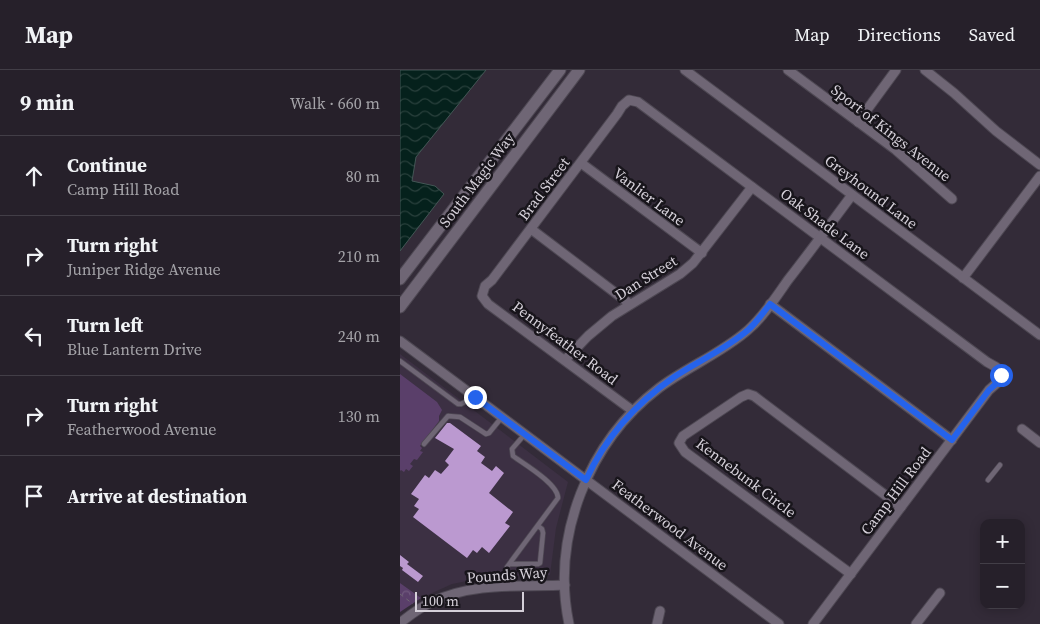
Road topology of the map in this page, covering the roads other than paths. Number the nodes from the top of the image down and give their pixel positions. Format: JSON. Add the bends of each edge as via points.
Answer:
{"nodes":[{"id":1,"x":560,"y":70,"type":"edge"},
{"id":2,"x":579,"y":70,"type":"edge"},
{"id":3,"x":685,"y":70,"type":"edge"},
{"id":4,"x":789,"y":70,"type":"edge"},
{"id":5,"x":896,"y":70,"type":"edge"},
{"id":6,"x":925,"y":70,"type":"edge"},
{"id":7,"x":629,"y":100,"type":"joint"},
{"id":8,"x":858,"y":122,"type":"junction"},
{"id":9,"x":581,"y":163,"type":"junction"},
{"id":10,"x":1040,"y":165,"type":"edge"},
{"id":11,"x":1040,"y":176,"type":"edge"},
{"id":12,"x":752,"y":187,"type":"junction"},
{"id":13,"x":852,"y":195,"type":"junction"},
{"id":14,"x":952,"y":199,"type":"dead end"},
{"id":15,"x":530,"y":229,"type":"junction"},
{"id":16,"x":820,"y":238,"type":"junction"},
{"id":17,"x":702,"y":253,"type":"junction"},
{"id":18,"x":963,"y":278,"type":"junction"},
{"id":19,"x":400,"y":279,"type":"edge"},
{"id":20,"x":482,"y":296,"type":"joint"},
{"id":21,"x":630,"y":304,"type":"junction"},
{"id":22,"x":770,"y":304,"type":"junction"},
{"id":23,"x":400,"y":307,"type":"edge"},
{"id":24,"x":1040,"y":335,"type":"edge"},
{"id":25,"x":400,"y":344,"type":"edge"},
{"id":26,"x":566,"y":360,"type":"junction"},
{"id":27,"x":400,"y":361,"type":"edge"},
{"id":28,"x":1001,"y":375,"type":"joint"},
{"id":29,"x":475,"y":397,"type":"junction"},
{"id":30,"x":633,"y":411,"type":"junction"},
{"id":31,"x":502,"y":417,"type":"junction"},
{"id":32,"x":1022,"y":429,"type":"dead end"},
{"id":33,"x":525,"y":434,"type":"junction"},
{"id":34,"x":952,"y":440,"type":"junction"},
{"id":35,"x":1040,"y":443,"type":"edge"},
{"id":36,"x":424,"y":444,"type":"dead end"},
{"id":37,"x":1000,"y":466,"type":"dead end"},
{"id":38,"x":586,"y":480,"type":"junction"},
{"id":39,"x":988,"y":480,"type":"dead end"},
{"id":40,"x":901,"y":507,"type":"junction"},
{"id":41,"x":538,"y":526,"type":"junction"},
{"id":42,"x":510,"y":564,"type":"junction"},
{"id":43,"x":851,"y":574,"type":"junction"},
{"id":44,"x":565,"y":586,"type":"junction"},
{"id":45,"x":508,"y":587,"type":"junction"},
{"id":46,"x":940,"y":593,"type":"dead end"},
{"id":47,"x":660,"y":611,"type":"dead end"},
{"id":48,"x":400,"y":623,"type":"edge"},
{"id":49,"x":918,"y":623,"type":"edge"},
{"id":50,"x":569,"y":624,"type":"edge"},
{"id":51,"x":657,"y":624,"type":"edge"},
{"id":52,"x":778,"y":624,"type":"edge"},
{"id":53,"x":813,"y":624,"type":"edge"}],
"edges":[{"from":1,"to":19,"type":"street","name":"South Magic Way"},
{"from":2,"to":23,"type":"street","name":"South Magic Way"},
{"from":3,"to":13,"type":"street","name":"Greyhound Lane"},
{"from":4,"to":8,"type":"street","name":"Sport of Kings Avenue"},
{"from":5,"to":8,"type":"street"},
{"from":6,"to":10,"type":"street"},
{"from":7,"to":9,"type":"street","name":"Brad Street"},
{"from":7,"to":12,"type":"street","name":"Oak Shade Lane","via":[[638,102]]},
{"from":8,"to":14,"type":"street","name":"Sport of Kings Avenue"},
{"from":9,"to":15,"type":"street","name":"Brad Street"},
{"from":9,"to":17,"type":"street","name":"Vanlier Lane"},
{"from":11,"to":18,"type":"street"},
{"from":12,"to":16,"type":"street","name":"Oak Shade Lane"},
{"from":12,"to":17,"type":"street","name":"Dan Street"},
{"from":13,"to":16,"type":"street"},
{"from":13,"to":18,"type":"street","name":"Greyhound Lane"},
{"from":15,"to":20,"type":"street","name":"Brad Street","via":[[485,286]]},
{"from":15,"to":21,"type":"street"},
{"from":16,"to":22,"type":"street"},
{"from":16,"to":28,"type":"street","name":"Oak Shade Lane","via":[[996,367]]},
{"from":17,"to":21,"type":"street","name":"Dan Street","via":[[686,270]]},
{"from":18,"to":24,"type":"street","name":"Greyhound Lane"},
{"from":20,"to":26,"type":"street","name":"Pennyfeather Road","via":[[488,304]]},
{"from":21,"to":26,"type":"street","name":"Dan Street","via":[[588,336]]},
{"from":22,"to":30,"type":"street","via":[[738,338],[670,380]]},
{"from":22,"to":34,"type":"street"},
{"from":25,"to":29,"type":"street","name":"Featherwood Avenue"},
{"from":26,"to":30,"type":"street","name":"Pennyfeather Road"},
{"from":27,"to":29,"type":"lane","via":[[458,404]]},
{"from":28,"to":34,"type":"street","name":"Camp Hill Road"},
{"from":29,"to":31,"type":"street","name":"Featherwood Avenue"},
{"from":30,"to":38,"type":"street","via":[[601,452]]},
{"from":31,"to":33,"type":"street","name":"Featherwood Avenue"},
{"from":31,"to":36,"type":"lane","via":[[486,434],[460,417],[448,416]]},
{"from":32,"to":35,"type":"street"},
{"from":33,"to":38,"type":"street","name":"Featherwood Avenue"},
{"from":33,"to":41,"type":"lane","via":[[512,450],[513,456],[558,494],[556,502]]},
{"from":34,"to":40,"type":"street","name":"Camp Hill Road"},
{"from":37,"to":39,"type":"lane"},
{"from":38,"to":44,"type":"street","via":[[573,514],[566,548]]},
{"from":38,"to":52,"type":"street","name":"Featherwood Avenue"},
{"from":40,"to":43,"type":"street","name":"Camp Hill Road"},
{"from":40,"to":43,"type":"street","name":"Kennebunk Circle","via":[[748,394],[683,436],[679,444],[685,452]]},
{"from":41,"to":42,"type":"lane"},
{"from":41,"to":42,"type":"lane","via":[[542,529],[540,563]]},
{"from":42,"to":45,"type":"lane"},
{"from":43,"to":53,"type":"street","name":"Camp Hill Road"},
{"from":44,"to":45,"type":"street","name":"Pounds Way"},
{"from":44,"to":50,"type":"street"},
{"from":45,"to":48,"type":"street","name":"Pounds Way","via":[[456,593],[432,602]]},
{"from":46,"to":49,"type":"street"},
{"from":47,"to":51,"type":"street"}]}
